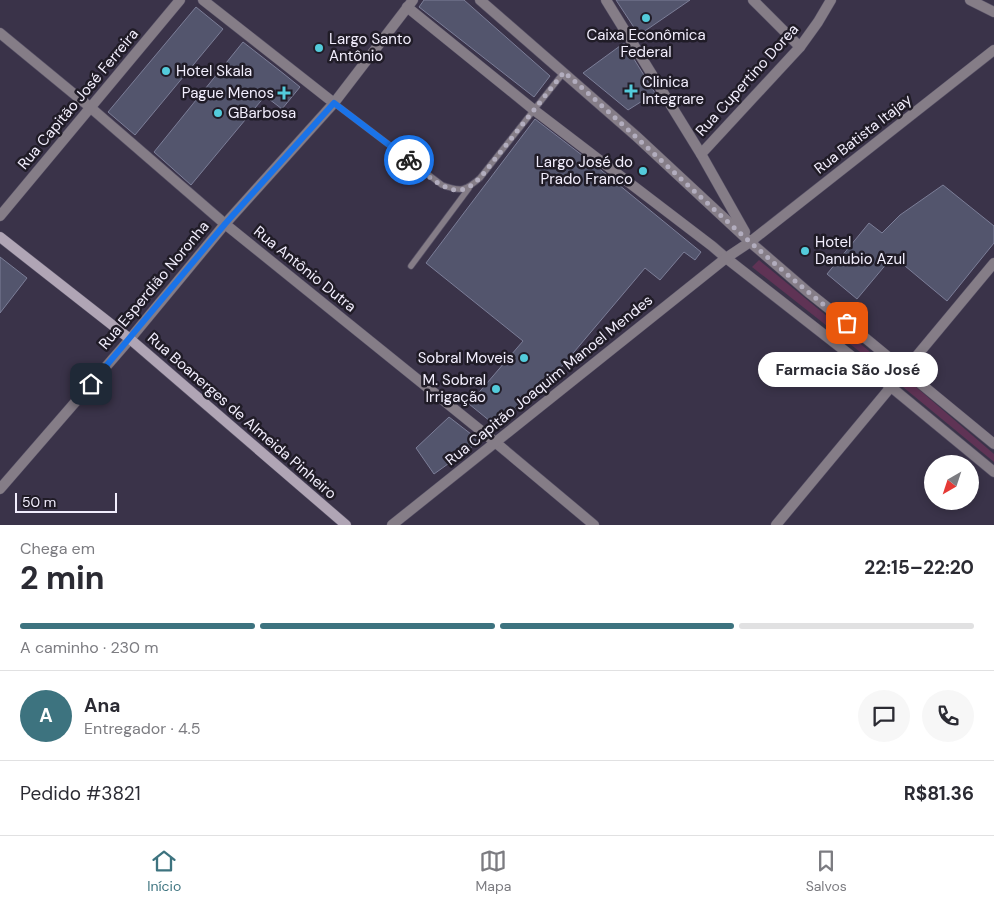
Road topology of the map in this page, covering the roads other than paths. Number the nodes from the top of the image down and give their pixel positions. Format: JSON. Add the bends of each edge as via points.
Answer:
{"nodes":[{"id":1,"x":180,"y":0,"type":"edge"},
{"id":2,"x":480,"y":0,"type":"edge"},
{"id":3,"x":606,"y":0,"type":"edge"},
{"id":4,"x":753,"y":0,"type":"edge"},
{"id":5,"x":831,"y":0,"type":"edge"},
{"id":6,"x":970,"y":0,"type":"edge"},
{"id":7,"x":207,"y":1,"type":"edge"},
{"id":8,"x":410,"y":3,"type":"edge"},
{"id":9,"x":994,"y":12,"type":"edge"},
{"id":10,"x":0,"y":33,"type":"edge"},
{"id":11,"x":800,"y":47,"type":"junction"},
{"id":12,"x":994,"y":50,"type":"edge"},
{"id":13,"x":564,"y":72,"type":"junction"},
{"id":14,"x":334,"y":103,"type":"junction"},
{"id":15,"x":91,"y":108,"type":"junction"},
{"id":16,"x":534,"y":110,"type":"junction"},
{"id":17,"x":701,"y":154,"type":"junction"},
{"id":18,"x":470,"y":187,"type":"junction"},
{"id":19,"x":0,"y":216,"type":"edge"},
{"id":20,"x":225,"y":224,"type":"junction"},
{"id":21,"x":0,"y":237,"type":"edge"},
{"id":22,"x":750,"y":242,"type":"junction"},
{"id":23,"x":726,"y":258,"type":"junction"},
{"id":24,"x":994,"y":263,"type":"edge"},
{"id":25,"x":411,"y":266,"type":"dead end"},
{"id":26,"x":130,"y":339,"type":"junction"},
{"id":27,"x":904,"y":370,"type":"junction"},
{"id":28,"x":891,"y":387,"type":"junction"},
{"id":29,"x":496,"y":442,"type":"junction"},
{"id":30,"x":994,"y":444,"type":"edge"},
{"id":31,"x":994,"y":472,"type":"edge"},
{"id":32,"x":0,"y":488,"type":"edge"},
{"id":33,"x":346,"y":525,"type":"edge"},
{"id":34,"x":392,"y":525,"type":"edge"},
{"id":35,"x":594,"y":525,"type":"edge"},
{"id":36,"x":776,"y":525,"type":"edge"}],
"edges":[{"from":1,"to":15,"type":"street","name":"Rua Capitão José Ferreira"},
{"from":2,"to":13,"type":"street"},
{"from":3,"to":17,"type":"street"},
{"from":4,"to":11,"type":"street"},
{"from":5,"to":11,"type":"street","name":"Rua Cupertino Dorea"},
{"from":6,"to":9,"type":"street"},
{"from":7,"to":14,"type":"street"},
{"from":8,"to":14,"type":"street"},
{"from":8,"to":16,"type":"street"},
{"from":10,"to":15,"type":"street","name":"Rua Antônio Dutra"},
{"from":11,"to":17,"type":"street","name":"Rua Cupertino Dorea"},
{"from":12,"to":22,"type":"street","name":"Rua Batista Itajay"},
{"from":13,"to":16,"type":"lane"},
{"from":13,"to":22,"type":"street"},
{"from":14,"to":18,"type":"lane","via":[[442,185],[460,190]]},
{"from":14,"to":20,"type":"street","name":"Rua Esperdião Noronha"},
{"from":15,"to":19,"type":"street","name":"Rua Capitão José Ferreira"},
{"from":15,"to":20,"type":"street","name":"Rua Antônio Dutra"},
{"from":16,"to":18,"type":"lane"},
{"from":16,"to":23,"type":"street"},
{"from":17,"to":22,"type":"street"},
{"from":18,"to":25,"type":"lane"},
{"from":20,"to":26,"type":"street","name":"Rua Esperdião Noronha"},
{"from":20,"to":29,"type":"street","name":"Rua Antônio Dutra"},
{"from":21,"to":26,"type":"street","name":"Rua Boanerges de Almeida Pinheiro"},
{"from":22,"to":23,"type":"street","name":"Rua Batista Itajay"},
{"from":22,"to":27,"type":"street"},
{"from":23,"to":28,"type":"street"},
{"from":23,"to":29,"type":"street","name":"Rua Capitão Joaquim Manoel Mendes"},
{"from":24,"to":27,"type":"street"},
{"from":26,"to":32,"type":"street","name":"Rua Esperdião Noronha"},
{"from":26,"to":33,"type":"street","name":"Rua Boanerges de Almeida Pinheiro"},
{"from":27,"to":28,"type":"street"},
{"from":27,"to":30,"type":"street"},
{"from":28,"to":31,"type":"street"},
{"from":28,"to":36,"type":"street"},
{"from":29,"to":34,"type":"street","name":"Rua Capitão Joaquim Manoel Mendes"},
{"from":29,"to":35,"type":"street","name":"Rua Antônio Dutra"}]}
